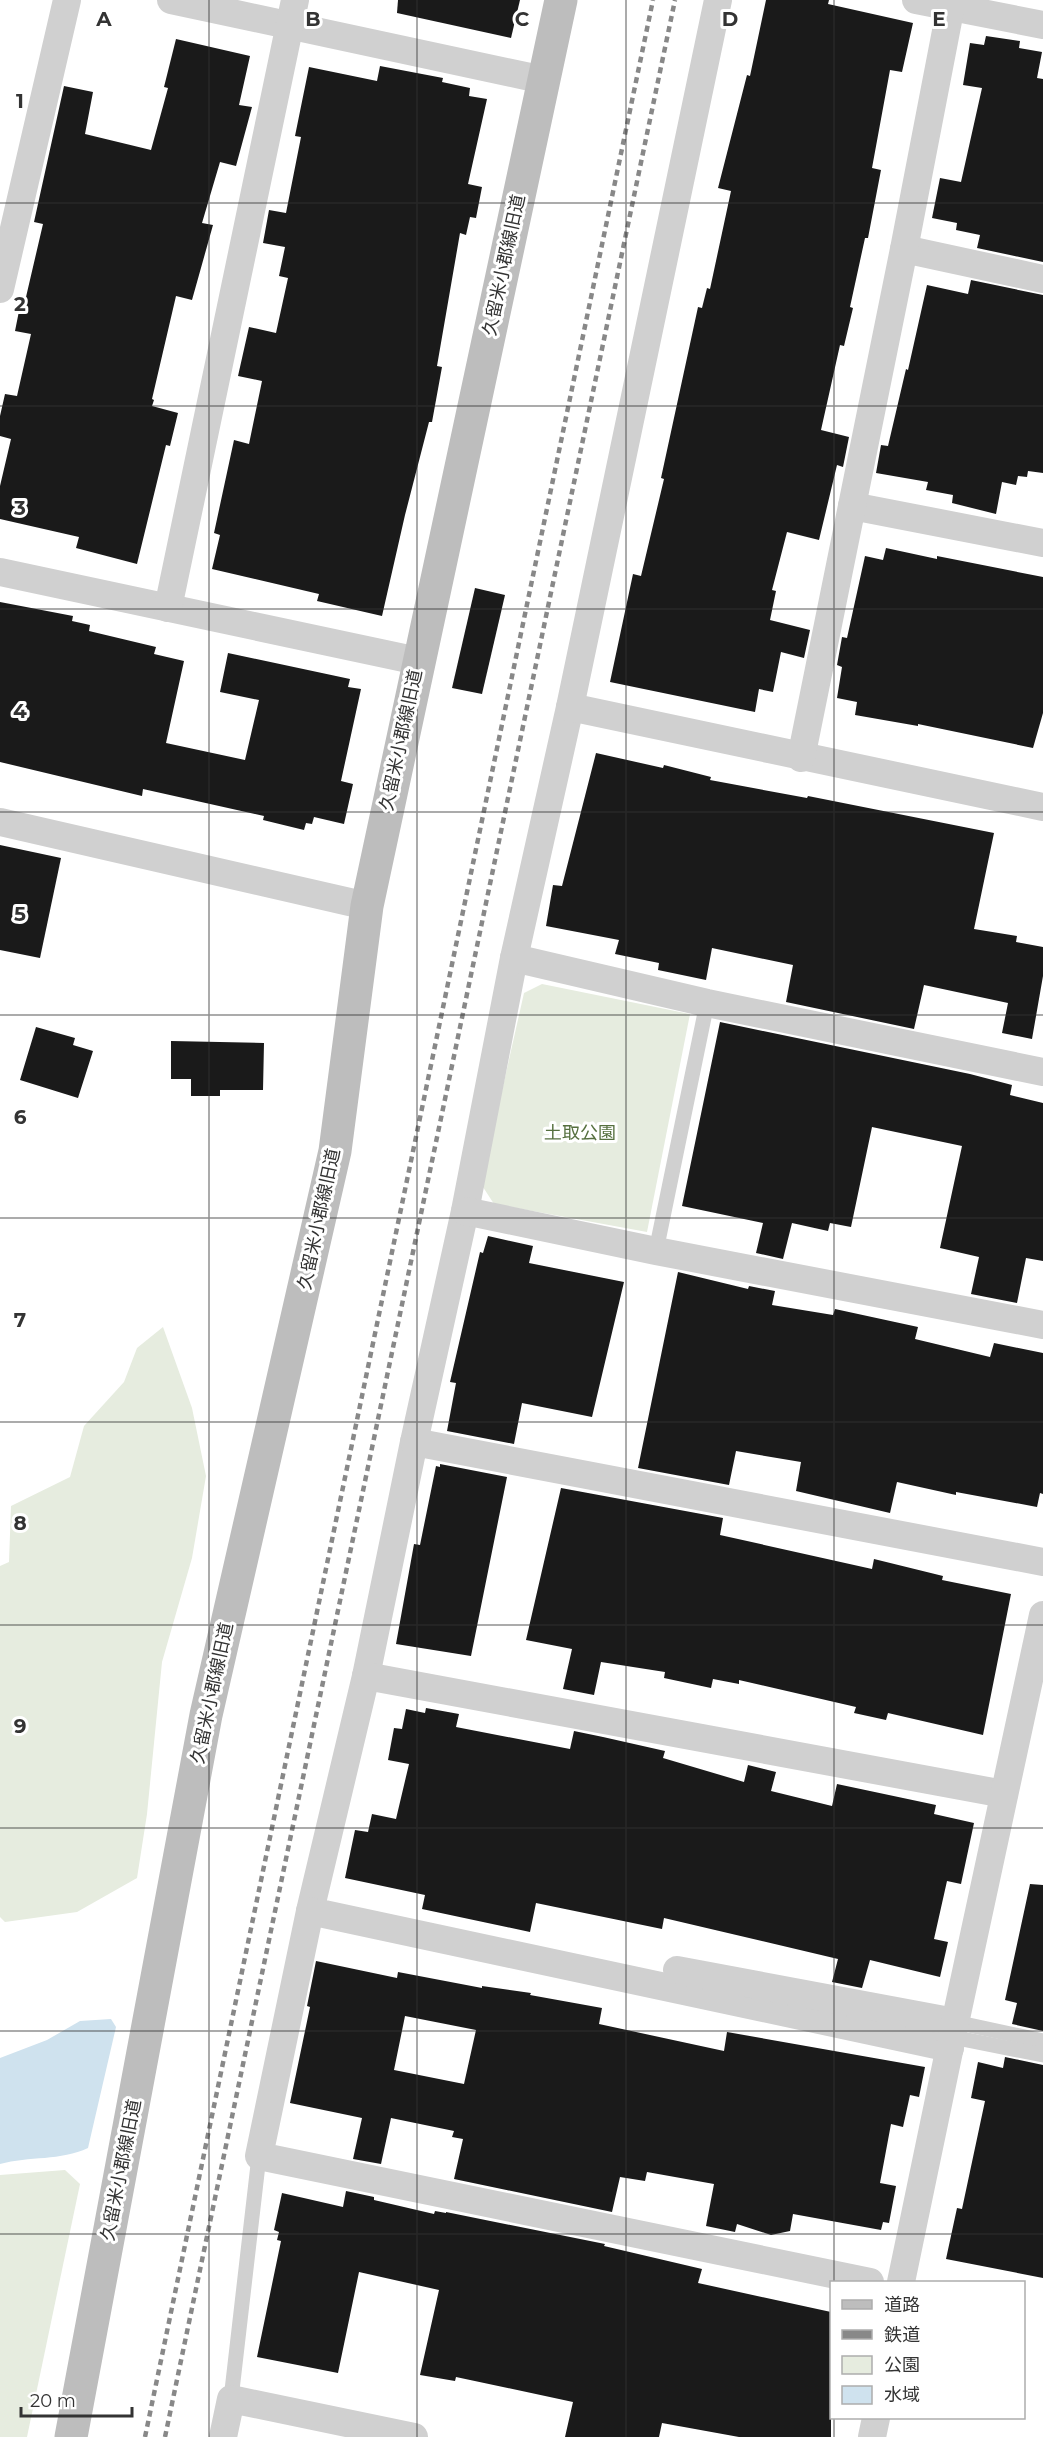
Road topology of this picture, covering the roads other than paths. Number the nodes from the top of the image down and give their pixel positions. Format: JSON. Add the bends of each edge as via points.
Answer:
{"nodes":[{"id":1,"x":67,"y":0,"type":"edge"},
{"id":2,"x":171,"y":0,"type":"edge"},
{"id":3,"x":561,"y":0,"type":"edge"},
{"id":4,"x":718,"y":0,"type":"edge"},
{"id":5,"x":916,"y":0,"type":"edge"},
{"id":6,"x":951,"y":4,"type":"edge"},
{"id":7,"x":292,"y":13,"type":"edge"},
{"id":8,"x":1043,"y":26,"type":"edge"},
{"id":9,"x":544,"y":80,"type":"junction"},
{"id":10,"x":904,"y":249,"type":"junction"},
{"id":11,"x":1043,"y":279,"type":"edge"},
{"id":12,"x":0,"y":289,"type":"edge"},
{"id":13,"x":852,"y":506,"type":"junction"},
{"id":14,"x":1043,"y":543,"type":"edge"},
{"id":15,"x":0,"y":572,"type":"edge"},
{"id":16,"x":168,"y":608,"type":"junction"},
{"id":17,"x":418,"y":662,"type":"junction"},
{"id":18,"x":570,"y":707,"type":"junction"},
{"id":19,"x":801,"y":758,"type":"junction"},
{"id":20,"x":1043,"y":807,"type":"edge"},
{"id":21,"x":0,"y":822,"type":"edge"},
{"id":22,"x":367,"y":906,"type":"junction"},
{"id":23,"x":514,"y":958,"type":"junction"},
{"id":24,"x":707,"y":1003,"type":"junction"},
{"id":25,"x":1043,"y":1072,"type":"edge"},
{"id":26,"x":465,"y":1211,"type":"junction"},
{"id":27,"x":656,"y":1251,"type":"junction"},
{"id":28,"x":1043,"y":1325,"type":"edge"},
{"id":29,"x":414,"y":1442,"type":"junction"},
{"id":30,"x":1043,"y":1562,"type":"edge"},
{"id":31,"x":1043,"y":1615,"type":"edge"},
{"id":32,"x":366,"y":1676,"type":"junction"},
{"id":33,"x":1004,"y":1794,"type":"junction"},
{"id":34,"x":311,"y":1906,"type":"junction"},
{"id":35,"x":952,"y":2036,"type":"junction"},
{"id":36,"x":1043,"y":2040,"type":"edge"},
{"id":37,"x":1043,"y":2055,"type":"edge"},
{"id":38,"x":259,"y":2156,"type":"junction"},
{"id":39,"x":860,"y":2281,"type":"edge"},
{"id":40,"x":901,"y":2281,"type":"edge"},
{"id":41,"x":231,"y":2399,"type":"junction"},
{"id":42,"x":876,"y":2419,"type":"edge"},
{"id":43,"x":70,"y":2437,"type":"edge"},
{"id":44,"x":223,"y":2437,"type":"edge"},
{"id":45,"x":414,"y":2437,"type":"edge"},
{"id":46,"x":872,"y":2437,"type":"edge"}],
"edges":[{"from":1,"to":12,"type":"street"},
{"from":2,"to":7,"type":"street"},
{"from":3,"to":9,"type":"street","name":"久留米小郡線旧道"},
{"from":4,"to":18,"type":"street"},
{"from":5,"to":6,"type":"street"},
{"from":6,"to":8,"type":"street"},
{"from":6,"to":10,"type":"street"},
{"from":7,"to":9,"type":"street"},
{"from":7,"to":16,"type":"street"},
{"from":9,"to":17,"type":"street","name":"久留米小郡線旧道"},
{"from":10,"to":11,"type":"street"},
{"from":10,"to":13,"type":"street"},
{"from":13,"to":14,"type":"street"},
{"from":13,"to":19,"type":"street"},
{"from":15,"to":16,"type":"street"},
{"from":16,"to":17,"type":"street"},
{"from":17,"to":22,"type":"street","name":"久留米小郡線旧道"},
{"from":18,"to":19,"type":"street"},
{"from":18,"to":23,"type":"street"},
{"from":19,"to":20,"type":"street"},
{"from":21,"to":22,"type":"street"},
{"from":22,"to":43,"type":"street","name":"久留米小郡線旧道","via":[[335,1151],[206,1715]]},
{"from":23,"to":24,"type":"street"},
{"from":23,"to":26,"type":"street"},
{"from":24,"to":25,"type":"street"},
{"from":24,"to":27,"type":"lane"},
{"from":26,"to":27,"type":"street"},
{"from":26,"to":29,"type":"street"},
{"from":27,"to":28,"type":"street"},
{"from":29,"to":30,"type":"street"},
{"from":29,"to":32,"type":"street"},
{"from":31,"to":33,"type":"street"},
{"from":32,"to":33,"type":"street"},
{"from":32,"to":34,"type":"street"},
{"from":33,"to":35,"type":"street"},
{"from":34,"to":35,"type":"street"},
{"from":34,"to":38,"type":"street"},
{"from":35,"to":36,"type":"lane"},
{"from":35,"to":37,"type":"lane"},
{"from":35,"to":40,"type":"street"},
{"from":38,"to":39,"type":"street"},
{"from":38,"to":41,"type":"lane"},
{"from":41,"to":44,"type":"street"},
{"from":41,"to":45,"type":"street"},
{"from":42,"to":46,"type":"street"}]}
